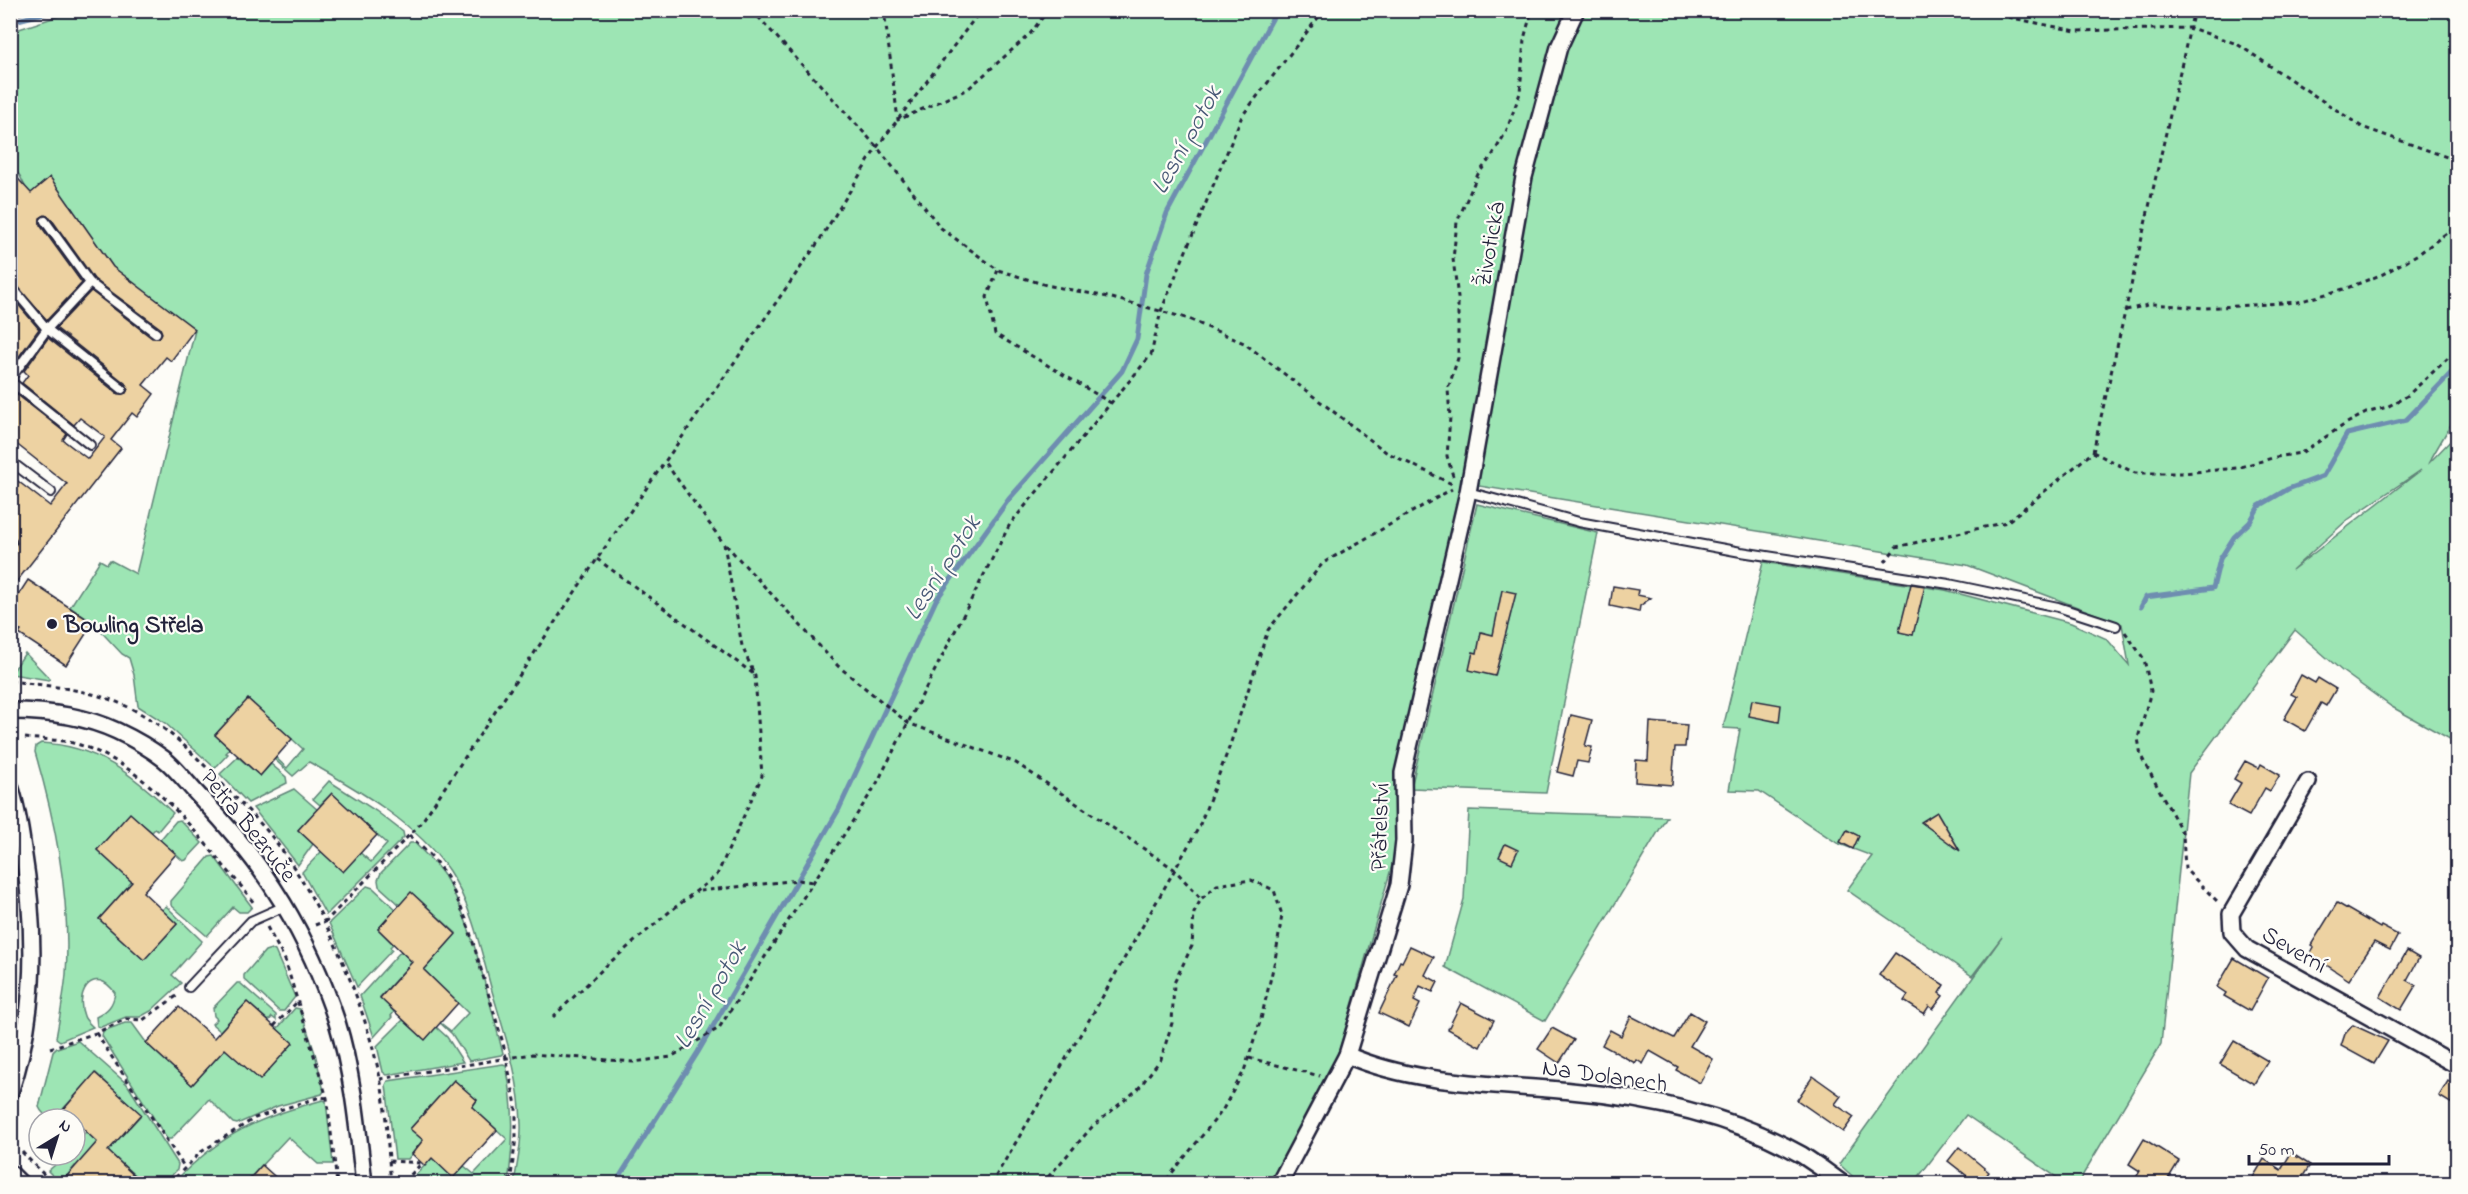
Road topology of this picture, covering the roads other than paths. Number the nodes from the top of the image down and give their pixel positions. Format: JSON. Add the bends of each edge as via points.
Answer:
{"nodes":[{"id":1,"x":1576,"y":10,"type":"edge"},
{"id":2,"x":45,"y":221,"type":"dead end"},
{"id":3,"x":90,"y":283,"type":"junction"},
{"id":4,"x":10,"y":285,"type":"edge"},
{"id":5,"x":48,"y":329,"type":"junction"},
{"id":6,"x":156,"y":333,"type":"dead end"},
{"id":7,"x":10,"y":380,"type":"edge"},
{"id":8,"x":122,"y":389,"type":"dead end"},
{"id":9,"x":90,"y":445,"type":"dead end"},
{"id":10,"x":10,"y":461,"type":"edge"},
{"id":11,"x":1462,"y":489,"type":"junction"},
{"id":12,"x":51,"y":492,"type":"dead end"},
{"id":13,"x":2116,"y":626,"type":"road end"},
{"id":14,"x":10,"y":711,"type":"edge"},
{"id":15,"x":2308,"y":782,"type":"dead end"},
{"id":16,"x":10,"y":786,"type":"edge"},
{"id":17,"x":286,"y":906,"type":"junction"},
{"id":18,"x":189,"y":987,"type":"road end"},
{"id":19,"x":1347,"y":1055,"type":"junction"},
{"id":20,"x":2457,"y":1066,"type":"edge"},
{"id":21,"x":10,"y":1092,"type":"edge"},
{"id":22,"x":10,"y":1173,"type":"edge"},
{"id":23,"x":21,"y":1184,"type":"edge"},
{"id":24,"x":364,"y":1184,"type":"edge"},
{"id":25,"x":1279,"y":1184,"type":"edge"},
{"id":26,"x":1843,"y":1184,"type":"edge"}],
"edges":[{"from":1,"to":11,"type":"street","name":"Životická","via":[[1559,47],[1524,177]]},
{"from":2,"to":3,"type":"lane"},
{"from":3,"to":5,"type":"lane"},
{"from":3,"to":6,"type":"lane"},
{"from":4,"to":5,"type":"lane"},
{"from":5,"to":7,"type":"lane"},
{"from":5,"to":8,"type":"lane"},
{"from":7,"to":9,"type":"lane"},
{"from":10,"to":12,"type":"lane"},
{"from":11,"to":13,"type":"lane","via":[[1579,522],[1949,584],[2058,607]]},
{"from":11,"to":19,"type":"street","name":"Přátelství","via":[[1403,773],[1404,842],[1399,885]]},
{"from":14,"to":17,"type":"street","name":"Petra Bezruče","via":[[73,716],[116,731],[164,759],[263,870]]},
{"from":15,"to":20,"type":"street","name":"Severní","via":[[2231,915],[2232,932],[2247,950]]},
{"from":16,"to":21,"type":"street","via":[[31,897],[31,1000]]},
{"from":17,"to":18,"type":"lane","via":[[251,921]]},
{"from":17,"to":24,"type":"street","name":"Petra Bezruče","via":[[320,975],[337,1024],[355,1109]]},
{"from":19,"to":25,"type":"street","name":"Přátelství"},
{"from":19,"to":26,"type":"street","name":"Na Dolanech","via":[[1372,1066],[1471,1083],[1592,1093],[1692,1111],[1750,1130],[1802,1155]]},
{"from":22,"to":23,"type":"street"}]}
